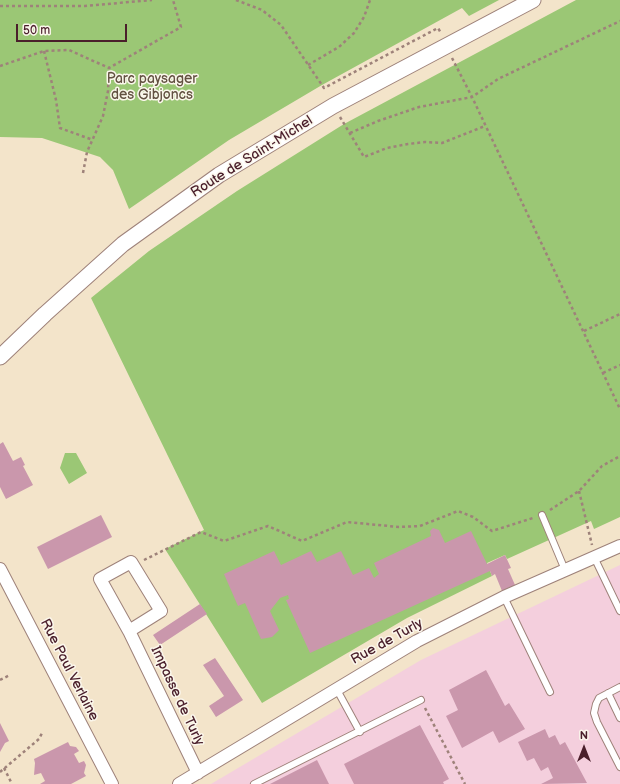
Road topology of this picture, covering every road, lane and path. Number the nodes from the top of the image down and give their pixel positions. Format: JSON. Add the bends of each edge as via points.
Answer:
{"nodes":[{"id":1,"x":152,"y":0,"type":"edge"},
{"id":2,"x":173,"y":0,"type":"edge"},
{"id":3,"x":370,"y":0,"type":"edge"},
{"id":4,"x":528,"y":1,"type":"edge"},
{"id":5,"x":0,"y":6,"type":"edge"},
{"id":6,"x":44,"y":51,"type":"junction"},
{"id":7,"x":308,"y":65,"type":"dead end"},
{"id":8,"x":0,"y":66,"type":"edge"},
{"id":9,"x":109,"y":68,"type":"junction"},
{"id":10,"x":333,"y":106,"type":"junction"},
{"id":11,"x":484,"y":126,"type":"junction"},
{"id":12,"x":350,"y":133,"type":"junction"},
{"id":13,"x":93,"y":140,"type":"junction"},
{"id":14,"x":83,"y":173,"type":"dead end"},
{"id":15,"x":620,"y":314,"type":"edge"},
{"id":16,"x":584,"y":331,"type":"junction"},
{"id":17,"x":0,"y":357,"type":"edge"},
{"id":18,"x":620,"y":365,"type":"edge"},
{"id":19,"x":602,"y":373,"type":"junction"},
{"id":20,"x":620,"y":409,"type":"edge"},
{"id":21,"x":620,"y":456,"type":"edge"},
{"id":22,"x":579,"y":491,"type":"junction"},
{"id":23,"x":542,"y":515,"type":"junction"},
{"id":24,"x":620,"y":546,"type":"edge"},
{"id":25,"x":594,"y":557,"type":"junction"},
{"id":26,"x":133,"y":566,"type":"junction"},
{"id":27,"x":0,"y":569,"type":"edge"},
{"id":28,"x":565,"y":570,"type":"junction"},
{"id":29,"x":504,"y":597,"type":"junction"},
{"id":30,"x":620,"y":611,"type":"edge"},
{"id":31,"x":130,"y":631,"type":"junction"},
{"id":32,"x":10,"y":675,"type":"dead end"},
{"id":33,"x":0,"y":680,"type":"edge"},
{"id":34,"x":620,"y":687,"type":"edge"},
{"id":35,"x":336,"y":688,"type":"junction"},
{"id":36,"x":550,"y":692,"type":"dead end"},
{"id":37,"x":608,"y":693,"type":"junction"},
{"id":38,"x":421,"y":700,"type":"joint"},
{"id":39,"x":620,"y":718,"type":"edge"},
{"id":40,"x":43,"y":731,"type":"dead end"},
{"id":41,"x":360,"y":732,"type":"junction"},
{"id":42,"x":620,"y":767,"type":"edge"},
{"id":43,"x":4,"y":768,"type":"junction"},
{"id":44,"x":0,"y":772,"type":"edge"},
{"id":45,"x":198,"y":773,"type":"junction"},
{"id":46,"x":12,"y":784,"type":"edge"},
{"id":47,"x":112,"y":784,"type":"edge"},
{"id":48,"x":179,"y":784,"type":"edge"},
{"id":49,"x":254,"y":784,"type":"edge"},
{"id":50,"x":465,"y":784,"type":"edge"}],
"edges":[{"from":1,"to":5,"type":"path","via":[[85,6]]},
{"from":2,"to":9,"type":"path","via":[[181,27]]},
{"from":3,"to":7,"type":"path","via":[[364,17],[354,33],[339,47]]},
{"from":4,"to":10,"type":"street","name":"Route de Saint-Michel"},
{"from":6,"to":8,"type":"path"},
{"from":6,"to":9,"type":"path","via":[[69,50]]},
{"from":6,"to":13,"type":"path","via":[[60,128]]},
{"from":9,"to":13,"type":"path","via":[[103,116]]},
{"from":10,"to":12,"type":"path"},
{"from":10,"to":17,"type":"street","name":"Route de Saint-Michel","via":[[219,175],[123,244]]},
{"from":11,"to":12,"type":"path","via":[[442,143],[408,144],[364,156]]},
{"from":11,"to":12,"type":"path","via":[[472,97],[419,107]]},
{"from":11,"to":16,"type":"path"},
{"from":13,"to":14,"type":"path","via":[[87,152]]},
{"from":15,"to":16,"type":"path"},
{"from":16,"to":19,"type":"path"},
{"from":18,"to":19,"type":"path"},
{"from":19,"to":20,"type":"path"},
{"from":21,"to":22,"type":"path","via":[[602,466]]},
{"from":22,"to":23,"type":"path"},
{"from":22,"to":25,"type":"path"},
{"from":23,"to":26,"type":"path","via":[[492,531],[473,517],[458,512],[420,526],[399,528],[347,522],[302,541],[268,526],[224,541],[201,532]]},
{"from":23,"to":28,"type":"lane"},
{"from":24,"to":25,"type":"street","name":"Rue de Turly"},
{"from":25,"to":28,"type":"street","name":"Rue de Turly"},
{"from":25,"to":30,"type":"lane"},
{"from":26,"to":31,"type":"street","via":[[161,611]]},
{"from":26,"to":31,"type":"street","name":"Impasse de Turly","via":[[131,562],[100,579]]},
{"from":27,"to":47,"type":"street","name":"Rue Paul Verlaine"},
{"from":28,"to":29,"type":"street","name":"Rue de Turly"},
{"from":29,"to":35,"type":"street","name":"Rue de Turly","via":[[416,641]]},
{"from":29,"to":36,"type":"lane"},
{"from":31,"to":45,"type":"street","name":"Impasse de Turly"},
{"from":32,"to":33,"type":"path"},
{"from":34,"to":37,"type":"lane"},
{"from":35,"to":41,"type":"lane"},
{"from":35,"to":45,"type":"street","name":"Rue de Turly"},
{"from":37,"to":39,"type":"lane"},
{"from":37,"to":42,"type":"lane","via":[[599,698],[594,713]]},
{"from":38,"to":41,"type":"lane"},
{"from":38,"to":50,"type":"path"},
{"from":40,"to":43,"type":"path","via":[[39,739]]},
{"from":41,"to":49,"type":"lane"},
{"from":43,"to":44,"type":"path"},
{"from":43,"to":46,"type":"path"},
{"from":45,"to":48,"type":"street","name":"Rue de Turly"}]}
